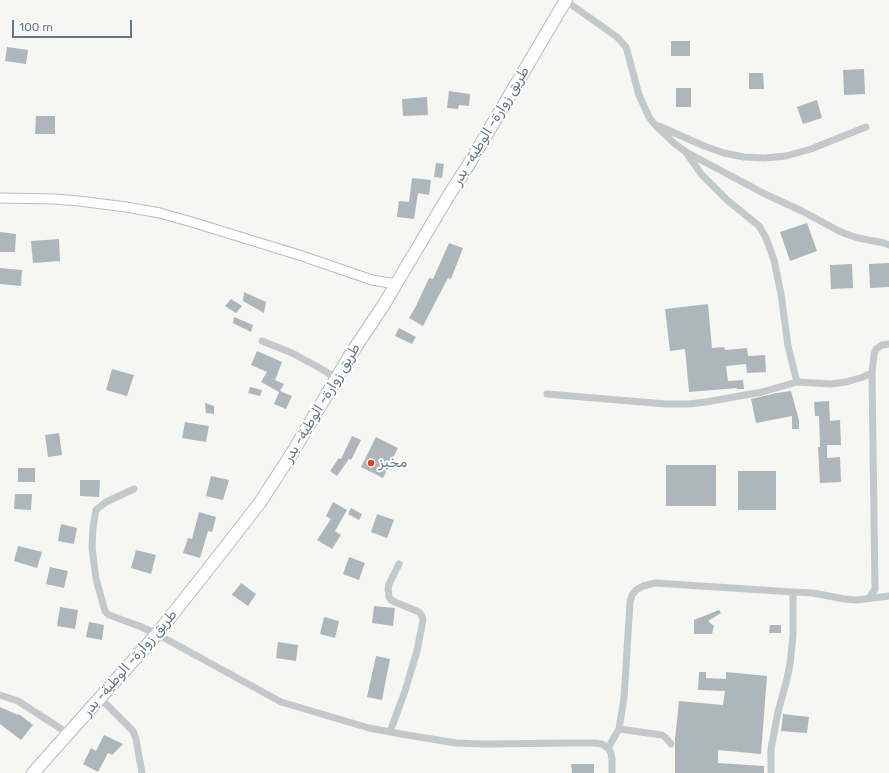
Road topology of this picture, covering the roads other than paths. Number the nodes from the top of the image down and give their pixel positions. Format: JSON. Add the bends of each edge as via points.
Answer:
{"nodes":[{"id":1,"x":566,"y":0,"type":"edge"},
{"id":2,"x":655,"y":125,"type":"junction"},
{"id":3,"x":866,"y":127,"type":"dead end"},
{"id":4,"x":686,"y":152,"type":"junction"},
{"id":5,"x":0,"y":198,"type":"edge"},
{"id":6,"x":889,"y":245,"type":"edge"},
{"id":7,"x":396,"y":284,"type":"junction"},
{"id":8,"x":262,"y":341,"type":"dead end"},
{"id":9,"x":889,"y":344,"type":"edge"},
{"id":10,"x":872,"y":373,"type":"junction"},
{"id":11,"x":336,"y":378,"type":"junction"},
{"id":12,"x":797,"y":382,"type":"junction"},
{"id":13,"x":547,"y":394,"type":"dead end"},
{"id":14,"x":134,"y":489,"type":"dead end"},
{"id":15,"x":399,"y":564,"type":"dead end"},
{"id":16,"x":875,"y":589,"type":"junction"},
{"id":17,"x":793,"y":592,"type":"junction"},
{"id":18,"x":888,"y":596,"type":"edge"},
{"id":19,"x":869,"y":598,"type":"junction"},
{"id":20,"x":157,"y":634,"type":"junction"},
{"id":21,"x":0,"y":694,"type":"edge"},
{"id":22,"x":100,"y":698,"type":"junction"},
{"id":23,"x":618,"y":729,"type":"junction"},
{"id":24,"x":390,"y":732,"type":"junction"},
{"id":25,"x":69,"y":734,"type":"junction"},
{"id":26,"x":671,"y":744,"type":"dead end"},
{"id":27,"x":608,"y":748,"type":"junction"},
{"id":28,"x":33,"y":773,"type":"edge"},
{"id":29,"x":142,"y":773,"type":"edge"},
{"id":30,"x":612,"y":773,"type":"edge"},
{"id":31,"x":771,"y":773,"type":"edge"}],
"edges":[{"from":1,"to":2,"type":"street","via":[[617,37],[626,47],[639,96]]},
{"from":1,"to":7,"type":"highway","name":"طريق زوارة- الوطية- بدر"},
{"from":2,"to":3,"type":"street","via":[[724,153],[764,158],[786,156],[811,149]]},
{"from":2,"to":4,"type":"street"},
{"from":4,"to":6,"type":"street","via":[[841,232]]},
{"from":4,"to":12,"type":"street","via":[[702,175],[759,226],[766,238],[774,260],[788,346]]},
{"from":5,"to":7,"type":"street","via":[[79,201],[160,213],[372,280]]},
{"from":7,"to":11,"type":"highway","name":"طريق زوارة- الوطية- بدر"},
{"from":8,"to":11,"type":"street","via":[[292,353]]},
{"from":9,"to":10,"type":"street","via":[[878,347],[875,352]]},
{"from":10,"to":12,"type":"street","via":[[831,384]]},
{"from":10,"to":16,"type":"street"},
{"from":11,"to":20,"type":"highway","name":"طريق زوارة- الوطية- بدر","via":[[261,501]]},
{"from":12,"to":13,"type":"street","via":[[762,392],[689,404]]},
{"from":14,"to":20,"type":"street","via":[[106,502],[96,510],[92,527],[96,579],[105,611],[109,615]]},
{"from":15,"to":24,"type":"street","via":[[389,584],[389,597],[418,612],[423,620],[417,651]]},
{"from":16,"to":18,"type":"street"},
{"from":16,"to":19,"type":"street"},
{"from":17,"to":19,"type":"street","via":[[844,599]]},
{"from":17,"to":23,"type":"street","via":[[655,583],[636,590],[630,602],[624,698]]},
{"from":17,"to":31,"type":"street","via":[[790,664],[771,749]]},
{"from":18,"to":19,"type":"street"},
{"from":20,"to":22,"type":"highway","name":"طريق زوارة- الوطية- بدر"},
{"from":20,"to":24,"type":"street","via":[[281,702]]},
{"from":21,"to":25,"type":"street","via":[[18,701]]},
{"from":22,"to":25,"type":"highway","name":"طريق زوارة- الوطية- بدر"},
{"from":22,"to":29,"type":"street","via":[[133,731]]},
{"from":23,"to":26,"type":"street","via":[[662,735]]},
{"from":23,"to":27,"type":"street"},
{"from":24,"to":27,"type":"street","via":[[456,743],[594,743]]},
{"from":25,"to":28,"type":"highway","name":"طريق زوارة- الوطية- بدر"},
{"from":27,"to":30,"type":"street","via":[[612,759]]}]}
